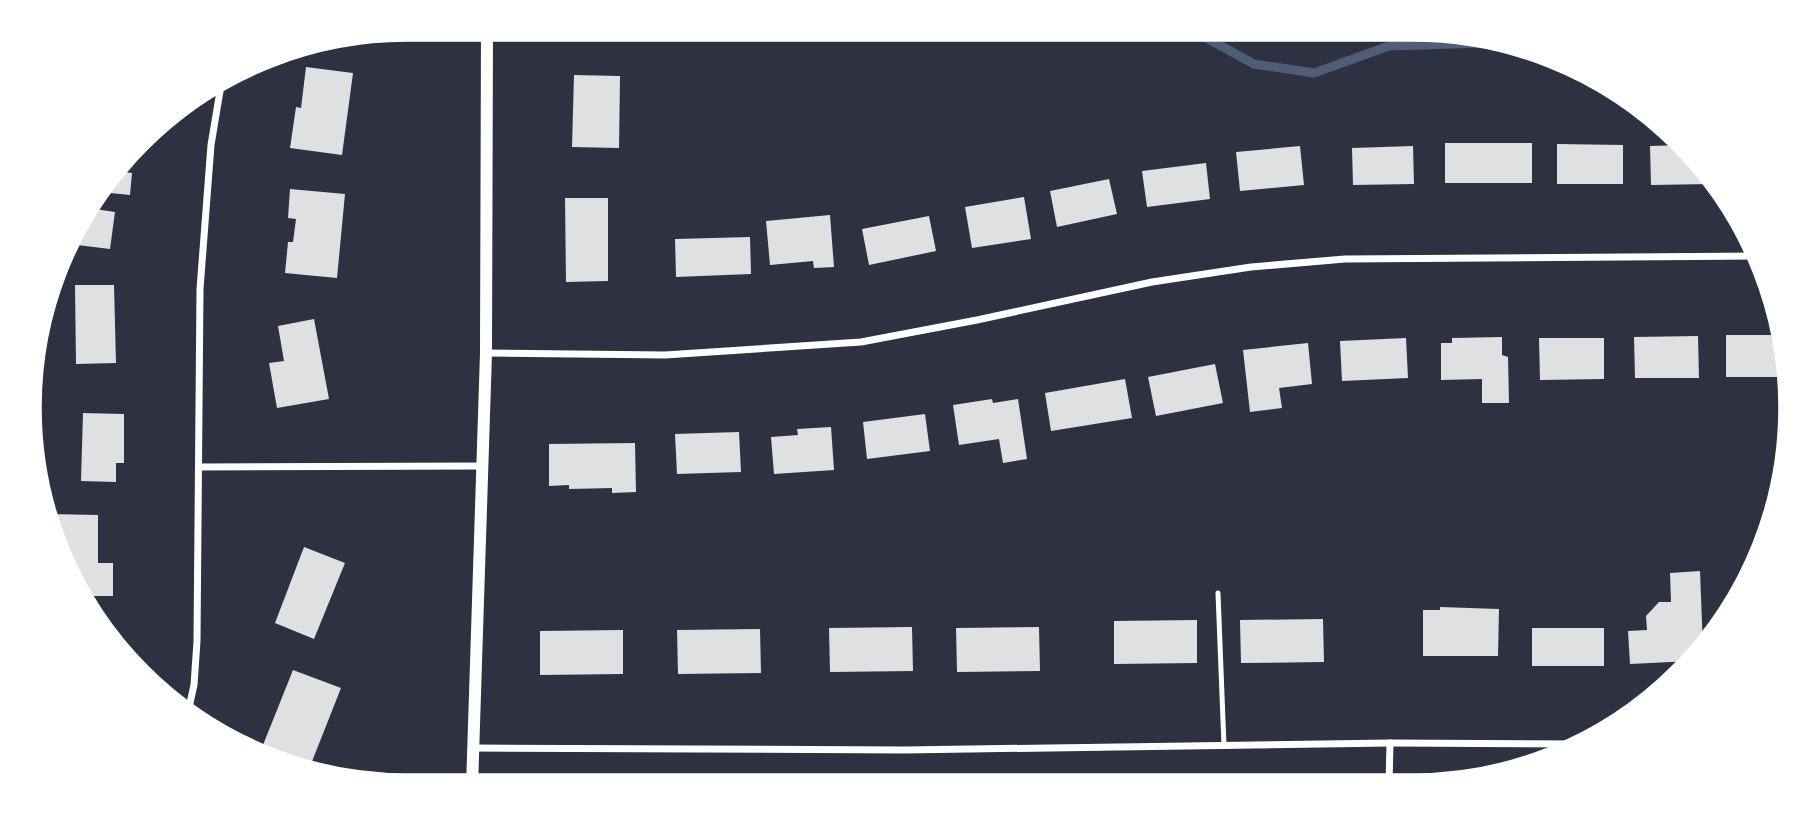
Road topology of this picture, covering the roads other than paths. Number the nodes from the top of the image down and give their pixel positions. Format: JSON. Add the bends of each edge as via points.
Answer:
{"nodes":[{"id":1,"x":487,"y":40,"type":"edge"},
{"id":2,"x":220,"y":92,"type":"edge"},
{"id":3,"x":1747,"y":256,"type":"edge"},
{"id":4,"x":486,"y":353,"type":"junction"},
{"id":5,"x":482,"y":466,"type":"junction"},
{"id":6,"x":199,"y":467,"type":"junction"},
{"id":7,"x":1218,"y":593,"type":"dead end"},
{"id":8,"x":190,"y":703,"type":"edge"},
{"id":9,"x":1390,"y":743,"type":"junction"},
{"id":10,"x":1560,"y":744,"type":"edge"},
{"id":11,"x":1224,"y":746,"type":"junction"},
{"id":12,"x":473,"y":748,"type":"junction"},
{"id":13,"x":472,"y":775,"type":"edge"},
{"id":14,"x":1389,"y":775,"type":"edge"}],
"edges":[{"from":1,"to":4,"type":"street"},
{"from":2,"to":6,"type":"street","via":[[211,145],[200,289]]},
{"from":3,"to":4,"type":"street","via":[[1345,259],[1152,282],[861,342],[665,355]]},
{"from":4,"to":5,"type":"street"},
{"from":5,"to":6,"type":"street"},
{"from":5,"to":12,"type":"street"},
{"from":6,"to":8,"type":"street","via":[[197,641]]},
{"from":7,"to":11,"type":"lane"},
{"from":9,"to":10,"type":"street"},
{"from":9,"to":11,"type":"street"},
{"from":9,"to":14,"type":"street"},
{"from":11,"to":12,"type":"street"},
{"from":12,"to":13,"type":"street"}]}
